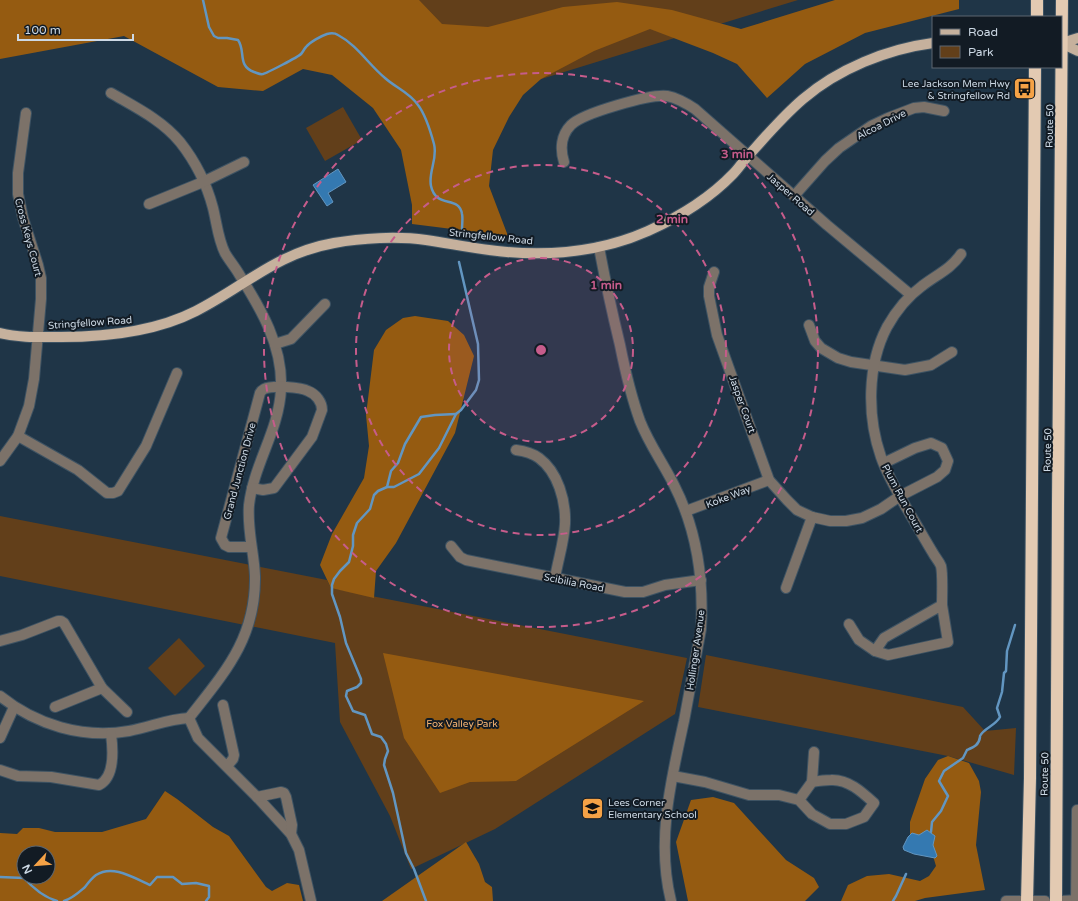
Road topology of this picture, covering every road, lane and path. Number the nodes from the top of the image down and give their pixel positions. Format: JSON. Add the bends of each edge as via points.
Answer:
{"nodes":[{"id":1,"x":1037,"y":0,"type":"edge"},
{"id":2,"x":1062,"y":0,"type":"edge"},
{"id":3,"x":1037,"y":16,"type":"edge"},
{"id":4,"x":1062,"y":16,"type":"edge"},
{"id":5,"x":1078,"y":38,"type":"edge"},
{"id":6,"x":932,"y":42,"type":"edge"},
{"id":7,"x":1062,"y":43,"type":"edge"},
{"id":8,"x":1062,"y":43,"type":"edge"},
{"id":9,"x":1078,"y":50,"type":"edge"},
{"id":10,"x":1035,"y":68,"type":"edge"},
{"id":11,"x":1061,"y":68,"type":"edge"},
{"id":12,"x":111,"y":93,"type":"dead end"},
{"id":13,"x":944,"y":111,"type":"dead end"},
{"id":14,"x":26,"y":113,"type":"dead end"},
{"id":15,"x":748,"y":156,"type":"junction"},
{"id":16,"x":244,"y":162,"type":"dead end"},
{"id":17,"x":564,"y":162,"type":"dead end"},
{"id":18,"x":203,"y":182,"type":"junction"},
{"id":19,"x":794,"y":196,"type":"junction"},
{"id":20,"x":149,"y":204,"type":"dead end"},
{"id":21,"x":599,"y":247,"type":"junction"},
{"id":22,"x":961,"y":254,"type":"dead end"},
{"id":23,"x":714,"y":272,"type":"dead end"},
{"id":24,"x":244,"y":282,"type":"junction"},
{"id":25,"x":911,"y":295,"type":"junction"},
{"id":26,"x":325,"y":304,"type":"dead end"},
{"id":27,"x":808,"y":325,"type":"dead end"},
{"id":28,"x":0,"y":333,"type":"edge"},
{"id":29,"x":37,"y":338,"type":"junction"},
{"id":30,"x":275,"y":344,"type":"junction"},
{"id":31,"x":952,"y":352,"type":"dead end"},
{"id":32,"x":875,"y":366,"type":"junction"},
{"id":33,"x":177,"y":373,"type":"dead end"},
{"id":34,"x":281,"y":387,"type":"junction"},
{"id":35,"x":18,"y":436,"type":"junction"},
{"id":36,"x":516,"y":450,"type":"dead end"},
{"id":37,"x":0,"y":461,"type":"edge"},
{"id":38,"x":884,"y":463,"type":"junction"},
{"id":39,"x":770,"y":480,"type":"junction"},
{"id":40,"x":252,"y":488,"type":"junction"},
{"id":41,"x":900,"y":496,"type":"junction"},
{"id":42,"x":686,"y":512,"type":"junction"},
{"id":43,"x":812,"y":517,"type":"junction"},
{"id":44,"x":451,"y":546,"type":"dead end"},
{"id":45,"x":251,"y":547,"type":"junction"},
{"id":46,"x":554,"y":578,"type":"junction"},
{"id":47,"x":701,"y":580,"type":"junction"},
{"id":48,"x":786,"y":588,"type":"dead end"},
{"id":49,"x":942,"y":605,"type":"junction"},
{"id":50,"x":849,"y":624,"type":"dead end"},
{"id":51,"x":0,"y":641,"type":"edge"},
{"id":52,"x":875,"y":651,"type":"junction"},
{"id":53,"x":102,"y":688,"type":"junction"},
{"id":54,"x":0,"y":696,"type":"edge"},
{"id":55,"x":223,"y":705,"type":"dead end"},
{"id":56,"x":14,"y":706,"type":"junction"},
{"id":57,"x":55,"y":707,"type":"dead end"},
{"id":58,"x":127,"y":712,"type":"dead end"},
{"id":59,"x":189,"y":718,"type":"junction"},
{"id":60,"x":111,"y":734,"type":"junction"},
{"id":61,"x":0,"y":738,"type":"edge"},
{"id":62,"x":814,"y":752,"type":"dead end"},
{"id":63,"x":227,"y":766,"type":"junction"},
{"id":64,"x":0,"y":770,"type":"edge"},
{"id":65,"x":673,"y":776,"type":"junction"},
{"id":66,"x":812,"y":782,"type":"junction"},
{"id":67,"x":257,"y":797,"type":"junction"},
{"id":68,"x":799,"y":800,"type":"junction"},
{"id":69,"x":1077,"y":810,"type":"dead end"},
{"id":70,"x":290,"y":834,"type":"junction"},
{"id":71,"x":311,"y":901,"type":"edge"},
{"id":72,"x":672,"y":901,"type":"edge"},
{"id":73,"x":1006,"y":901,"type":"edge"},
{"id":74,"x":1027,"y":901,"type":"edge"},
{"id":75,"x":1045,"y":901,"type":"edge"},
{"id":76,"x":1056,"y":901,"type":"edge"},
{"id":77,"x":1061,"y":901,"type":"edge"},
{"id":78,"x":1077,"y":901,"type":"edge"}],
"edges":[{"from":1,"to":3,"type":"highway"},
{"from":2,"to":4,"type":"highway","name":"Route 50"},
{"from":5,"to":7,"type":"main road"},
{"from":6,"to":15,"type":"main road","name":"Stringfellow Road","via":[[884,54],[824,84],[792,109]]},
{"from":8,"to":9,"type":"main road"},
{"from":10,"to":74,"type":"highway","name":"Route 50"},
{"from":11,"to":76,"type":"highway","name":"Route 50"},
{"from":12,"to":18,"type":"street","via":[[148,115],[174,136],[190,156]]},
{"from":13,"to":19,"type":"street","name":"Alcoa Drive","via":[[914,108],[871,126],[834,152]]},
{"from":14,"to":29,"type":"street","name":"Cross Keys Court","via":[[18,173],[18,194],[41,278]]},
{"from":15,"to":17,"type":"street","name":"Jasper Road","via":[[691,106],[676,99],[659,96],[638,100],[578,120],[570,126],[563,140],[561,147]]},
{"from":15,"to":19,"type":"street","name":"Jasper Road"},
{"from":15,"to":21,"type":"main road","name":"Stringfellow Road","via":[[733,174],[686,211],[646,232]]},
{"from":16,"to":18,"type":"street"},
{"from":18,"to":20,"type":"street"},
{"from":18,"to":24,"type":"street","via":[[210,196],[226,254]]},
{"from":19,"to":25,"type":"street","name":"Jasper Road"},
{"from":21,"to":24,"type":"main road","name":"Stringfellow Road","via":[[576,251],[529,253],[424,240],[360,240],[308,249],[268,267]]},
{"from":21,"to":42,"type":"street","name":"Hollinger Avenue","via":[[633,399],[650,443],[674,483]]},
{"from":22,"to":25,"type":"street","name":"Plum Run Court","via":[[949,268]]},
{"from":23,"to":39,"type":"street","name":"Jasper Court","via":[[709,296],[717,335]]},
{"from":24,"to":29,"type":"main road","name":"Stringfellow Road","via":[[195,312],[140,330],[84,337]]},
{"from":24,"to":30,"type":"street"},
{"from":25,"to":32,"type":"street","name":"Plum Run Court","via":[[887,327]]},
{"from":26,"to":30,"type":"street","via":[[291,339]]},
{"from":27,"to":32,"type":"street","via":[[815,341],[828,353],[851,362]]},
{"from":28,"to":29,"type":"main road","name":"Stringfellow Road"},
{"from":29,"to":35,"type":"street","name":"Cross Keys Court","via":[[31,397]]},
{"from":30,"to":34,"type":"street"},
{"from":31,"to":32,"type":"street","via":[[931,365],[905,370]]},
{"from":32,"to":38,"type":"street","name":"Plum Run Court","via":[[872,384],[873,422]]},
{"from":33,"to":35,"type":"street","via":[[146,446],[118,491],[113,494],[107,493],[78,470]]},
{"from":34,"to":40,"type":"street","via":[[280,405],[274,428]]},
{"from":34,"to":40,"type":"street","via":[[310,391],[320,401],[322,410],[312,437],[274,488]]},
{"from":34,"to":45,"type":"street","name":"Grand Junction Drive","via":[[263,389],[260,393],[221,538],[229,547]]},
{"from":35,"to":37,"type":"street","name":"Cross Keys Court"},
{"from":36,"to":46,"type":"street","via":[[540,459],[554,477],[560,490],[565,526]]},
{"from":38,"to":41,"type":"street","name":"Plum Run Court"},
{"from":38,"to":41,"type":"street","name":"Jasper Court","via":[[931,443],[942,448],[948,461],[945,470],[937,477]]},
{"from":39,"to":42,"type":"street","name":"Koke Way"},
{"from":39,"to":43,"type":"street","name":"Jasper Court","via":[[797,510]]},
{"from":40,"to":45,"type":"street","via":[[249,511]]},
{"from":41,"to":43,"type":"street","name":"Jasper Court","via":[[862,518],[830,521]]},
{"from":41,"to":49,"type":"street","name":"Plum Run Court","via":[[941,566]]},
{"from":42,"to":47,"type":"street","name":"Hollinger Avenue","via":[[696,544]]},
{"from":43,"to":48,"type":"street"},
{"from":44,"to":46,"type":"street","name":"Scibilia Road","via":[[466,560]]},
{"from":45,"to":59,"type":"street","via":[[255,574],[246,632],[234,657]]},
{"from":46,"to":47,"type":"street","name":"Scibilia Road","via":[[634,593]]},
{"from":47,"to":65,"type":"street","name":"Hollinger Avenue","via":[[701,629]]},
{"from":49,"to":52,"type":"street","via":[[884,638]]},
{"from":49,"to":52,"type":"street","name":"Plum Run Court","via":[[948,642],[888,656]]},
{"from":50,"to":52,"type":"street","via":[[859,640]]},
{"from":51,"to":53,"type":"street","via":[[61,621]]},
{"from":53,"to":57,"type":"street"},
{"from":53,"to":58,"type":"street"},
{"from":54,"to":56,"type":"street"},
{"from":55,"to":63,"type":"street","via":[[234,755],[234,759]]},
{"from":56,"to":60,"type":"street","via":[[36,719],[57,727]]},
{"from":56,"to":61,"type":"street"},
{"from":59,"to":60,"type":"street","via":[[164,721],[140,729]]},
{"from":59,"to":63,"type":"street","via":[[198,738]]},
{"from":60,"to":64,"type":"street","via":[[113,751],[108,777],[99,785],[51,777],[18,776]]},
{"from":62,"to":66,"type":"street"},
{"from":63,"to":67,"type":"street"},
{"from":65,"to":68,"type":"street","via":[[749,795],[779,795]]},
{"from":65,"to":72,"type":"street","name":"Hollinger Avenue","via":[[666,812],[665,838],[667,880]]},
{"from":66,"to":68,"type":"street"},
{"from":66,"to":68,"type":"street","via":[[831,780],[848,783],[874,803],[864,817],[846,824],[830,824],[812,814]]},
{"from":67,"to":70,"type":"street"},
{"from":67,"to":70,"type":"street","via":[[284,793],[292,825]]},
{"from":69,"to":78,"type":"street"},
{"from":70,"to":71,"type":"street","via":[[299,850]]},
{"from":73,"to":74,"type":"street"},
{"from":74,"to":75,"type":"street"},
{"from":77,"to":78,"type":"street"}]}
